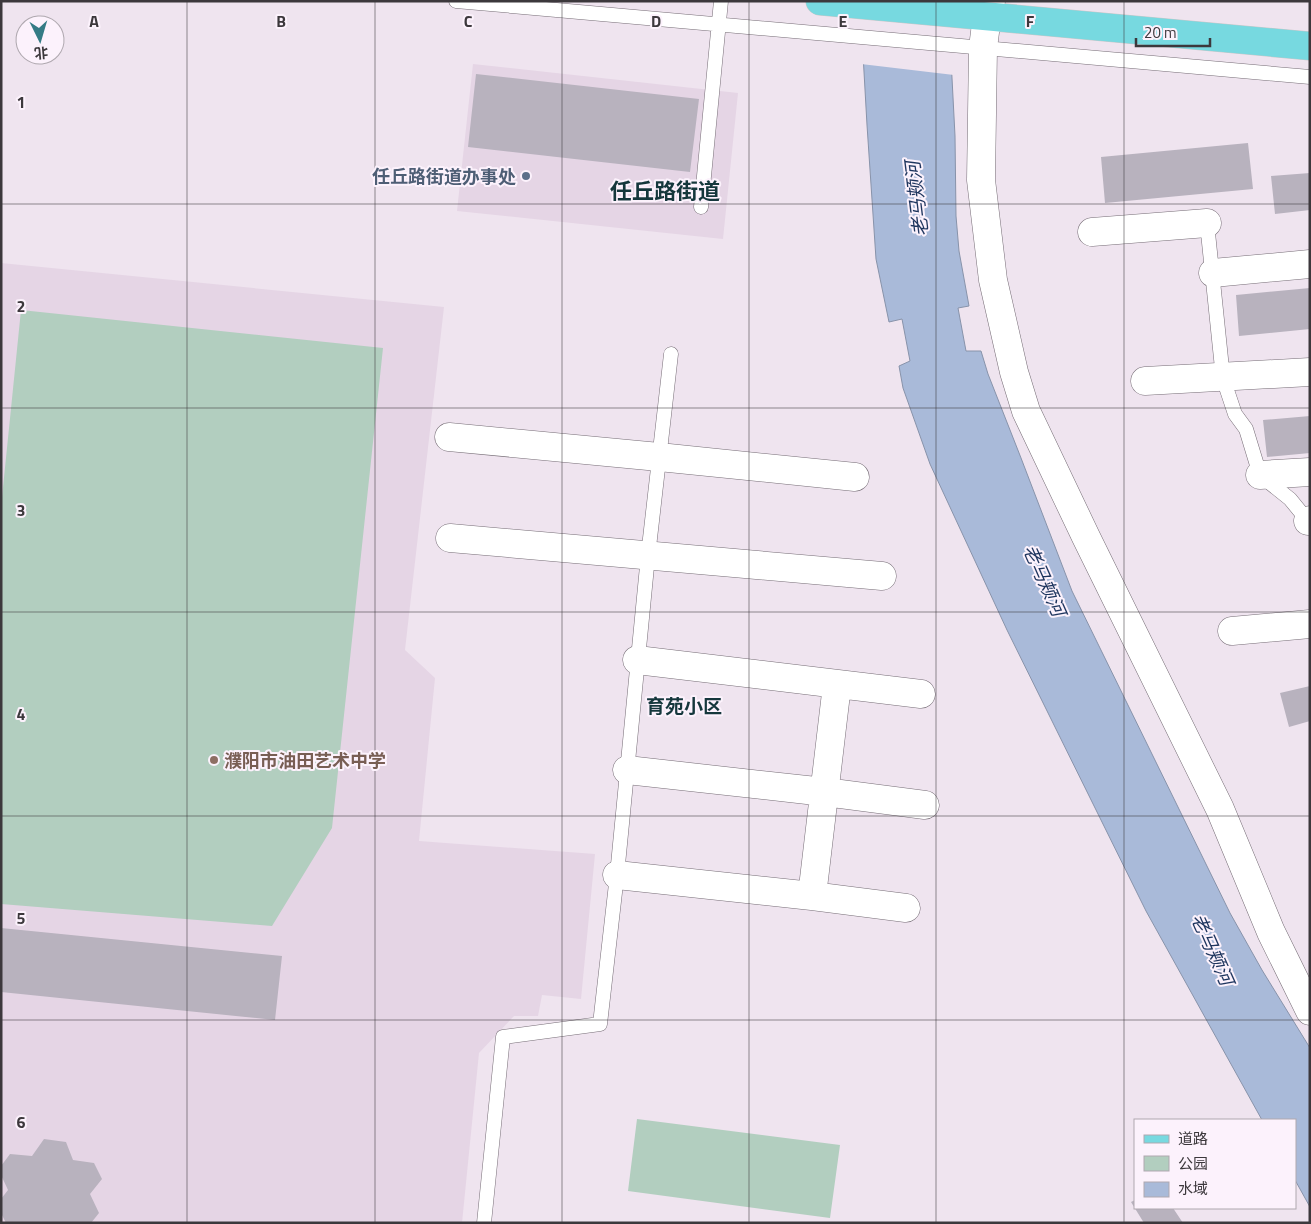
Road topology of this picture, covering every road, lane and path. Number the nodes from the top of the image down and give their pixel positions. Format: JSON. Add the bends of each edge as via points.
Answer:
{"nodes":[{"id":1,"x":456,"y":1,"type":"edge"},
{"id":2,"x":721,"y":1,"type":"edge"},
{"id":3,"x":821,"y":1,"type":"edge"},
{"id":4,"x":984,"y":11,"type":"edge"},
{"id":5,"x":719,"y":24,"type":"junction"},
{"id":6,"x":1310,"y":46,"type":"edge"},
{"id":7,"x":977,"y":47,"type":"junction"},
{"id":8,"x":1310,"y":77,"type":"edge"},
{"id":9,"x":702,"y":207,"type":"dead end"},
{"id":10,"x":1207,"y":223,"type":"joint"},
{"id":11,"x":1092,"y":232,"type":"dead end"},
{"id":12,"x":1310,"y":264,"type":"edge"},
{"id":13,"x":1213,"y":273,"type":"junction"},
{"id":14,"x":671,"y":354,"type":"dead end"},
{"id":15,"x":1310,"y":372,"type":"edge"},
{"id":16,"x":1223,"y":378,"type":"junction"},
{"id":17,"x":1145,"y":381,"type":"dead end"},
{"id":18,"x":448,"y":437,"type":"dead end"},
{"id":19,"x":659,"y":457,"type":"junction"},
{"id":20,"x":1310,"y":472,"type":"edge"},
{"id":21,"x":1260,"y":476,"type":"junction"},
{"id":22,"x":855,"y":477,"type":"dead end"},
{"id":23,"x":1309,"y":524,"type":"edge"},
{"id":24,"x":450,"y":538,"type":"dead end"},
{"id":25,"x":648,"y":556,"type":"junction"},
{"id":26,"x":882,"y":576,"type":"dead end"},
{"id":27,"x":1310,"y":624,"type":"edge"},
{"id":28,"x":1232,"y":631,"type":"dead end"},
{"id":29,"x":638,"y":660,"type":"junction"},
{"id":30,"x":837,"y":684,"type":"junction"},
{"id":31,"x":920,"y":694,"type":"dead end"},
{"id":32,"x":627,"y":770,"type":"junction"},
{"id":33,"x":825,"y":792,"type":"junction"},
{"id":34,"x":925,"y":805,"type":"dead end"},
{"id":35,"x":617,"y":875,"type":"junction"},
{"id":36,"x":812,"y":896,"type":"junction"},
{"id":37,"x":906,"y":908,"type":"dead end"},
{"id":38,"x":1310,"y":1011,"type":"edge"},
{"id":39,"x":484,"y":1223,"type":"edge"}],
"edges":[{"from":1,"to":5,"type":"lane"},
{"from":2,"to":5,"type":"lane"},
{"from":3,"to":4,"type":"main road"},
{"from":4,"to":6,"type":"main road"},
{"from":4,"to":7,"type":"street"},
{"from":5,"to":7,"type":"lane"},
{"from":5,"to":9,"type":"lane"},
{"from":7,"to":8,"type":"lane"},
{"from":7,"to":38,"type":"street","via":[[980,180],[993,280],[1026,411],[1220,809],[1271,932]]},
{"from":10,"to":11,"type":"street"},
{"from":10,"to":13,"type":"lane"},
{"from":12,"to":13,"type":"street"},
{"from":13,"to":16,"type":"lane"},
{"from":14,"to":19,"type":"lane"},
{"from":15,"to":16,"type":"street"},
{"from":16,"to":17,"type":"street"},
{"from":16,"to":21,"type":"lane","via":[[1235,414],[1246,429]]},
{"from":18,"to":19,"type":"street"},
{"from":19,"to":22,"type":"street"},
{"from":19,"to":25,"type":"lane"},
{"from":20,"to":21,"type":"street"},
{"from":21,"to":23,"type":"lane","via":[[1290,499]]},
{"from":24,"to":25,"type":"street"},
{"from":25,"to":26,"type":"street"},
{"from":25,"to":29,"type":"lane"},
{"from":27,"to":28,"type":"street"},
{"from":29,"to":30,"type":"street"},
{"from":29,"to":32,"type":"lane"},
{"from":30,"to":31,"type":"street"},
{"from":30,"to":33,"type":"street"},
{"from":32,"to":33,"type":"street"},
{"from":32,"to":35,"type":"lane"},
{"from":33,"to":34,"type":"street"},
{"from":33,"to":36,"type":"street"},
{"from":35,"to":36,"type":"street"},
{"from":35,"to":39,"type":"lane","via":[[600,1024],[503,1037]]},
{"from":36,"to":37,"type":"street"}]}
